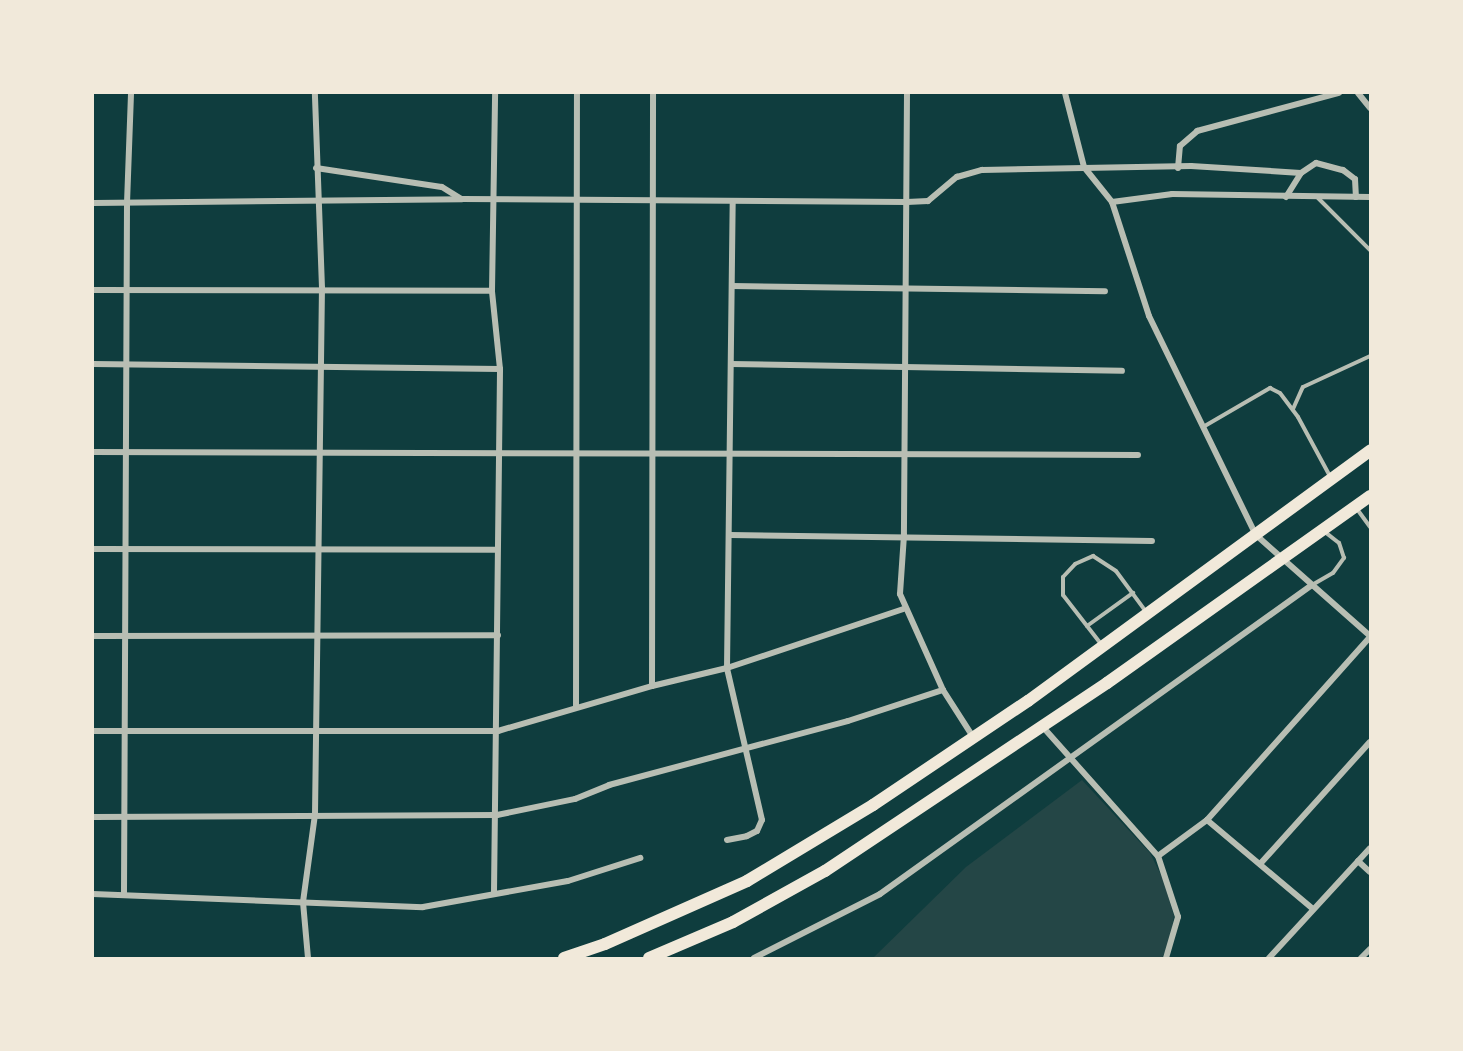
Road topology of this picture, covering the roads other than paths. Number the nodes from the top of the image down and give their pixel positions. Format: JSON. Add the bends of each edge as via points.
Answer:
{"nodes":[{"id":1,"x":132,"y":93,"type":"edge"},
{"id":2,"x":315,"y":93,"type":"edge"},
{"id":3,"x":495,"y":93,"type":"edge"},
{"id":4,"x":577,"y":93,"type":"edge"},
{"id":5,"x":653,"y":93,"type":"edge"},
{"id":6,"x":907,"y":93,"type":"edge"},
{"id":7,"x":1065,"y":93,"type":"edge"},
{"id":8,"x":1338,"y":93,"type":"edge"},
{"id":9,"x":1358,"y":93,"type":"edge"},
{"id":10,"x":1370,"y":108,"type":"edge"},
{"id":11,"x":1084,"y":167,"type":"junction"},
{"id":12,"x":316,"y":168,"type":"junction"},
{"id":13,"x":1178,"y":168,"type":"junction"},
{"id":14,"x":1301,"y":172,"type":"junction"},
{"id":15,"x":1286,"y":197,"type":"junction"},
{"id":16,"x":1356,"y":197,"type":"junction"},
{"id":17,"x":1370,"y":197,"type":"edge"},
{"id":18,"x":1318,"y":198,"type":"junction"},
{"id":19,"x":462,"y":199,"type":"junction"},
{"id":20,"x":577,"y":200,"type":"junction"},
{"id":21,"x":317,"y":201,"type":"junction"},
{"id":22,"x":492,"y":201,"type":"junction"},
{"id":23,"x":652,"y":201,"type":"junction"},
{"id":24,"x":907,"y":202,"type":"junction"},
{"id":25,"x":1112,"y":202,"type":"junction"},
{"id":26,"x":93,"y":203,"type":"edge"},
{"id":27,"x":127,"y":203,"type":"junction"},
{"id":28,"x":733,"y":203,"type":"junction"},
{"id":29,"x":1370,"y":250,"type":"edge"},
{"id":30,"x":732,"y":286,"type":"junction"},
{"id":31,"x":905,"y":286,"type":"junction"},
{"id":32,"x":322,"y":288,"type":"junction"},
{"id":33,"x":93,"y":290,"type":"edge"},
{"id":34,"x":127,"y":290,"type":"junction"},
{"id":35,"x":492,"y":291,"type":"junction"},
{"id":36,"x":1105,"y":291,"type":"dead end"},
{"id":37,"x":1370,"y":356,"type":"edge"},
{"id":38,"x":93,"y":364,"type":"edge"},
{"id":39,"x":126,"y":364,"type":"junction"},
{"id":40,"x":731,"y":364,"type":"junction"},
{"id":41,"x":321,"y":366,"type":"junction"},
{"id":42,"x":905,"y":368,"type":"junction"},
{"id":43,"x":500,"y":369,"type":"junction"},
{"id":44,"x":1122,"y":371,"type":"dead end"},
{"id":45,"x":1293,"y":410,"type":"junction"},
{"id":46,"x":1203,"y":427,"type":"junction"},
{"id":47,"x":1370,"y":451,"type":"edge"},
{"id":48,"x":93,"y":452,"type":"edge"},
{"id":49,"x":498,"y":452,"type":"junction"},
{"id":50,"x":576,"y":452,"type":"junction"},
{"id":51,"x":128,"y":453,"type":"junction"},
{"id":52,"x":320,"y":453,"type":"junction"},
{"id":53,"x":653,"y":453,"type":"junction"},
{"id":54,"x":732,"y":453,"type":"junction"},
{"id":55,"x":905,"y":453,"type":"junction"},
{"id":56,"x":1138,"y":455,"type":"dead end"},
{"id":57,"x":1332,"y":480,"type":"junction"},
{"id":58,"x":1370,"y":495,"type":"edge"},
{"id":59,"x":1355,"y":506,"type":"junction"},
{"id":60,"x":1370,"y":527,"type":"edge"},
{"id":61,"x":1322,"y":530,"type":"junction"},
{"id":62,"x":730,"y":535,"type":"junction"},
{"id":63,"x":1256,"y":535,"type":"junction"},
{"id":64,"x":904,"y":536,"type":"junction"},
{"id":65,"x":1152,"y":541,"type":"dead end"},
{"id":66,"x":93,"y":549,"type":"edge"},
{"id":67,"x":126,"y":550,"type":"junction"},
{"id":68,"x":318,"y":550,"type":"junction"},
{"id":69,"x":496,"y":550,"type":"junction"},
{"id":70,"x":1282,"y":559,"type":"junction"},
{"id":71,"x":1312,"y":585,"type":"junction"},
{"id":72,"x":1133,"y":593,"type":"junction"},
{"id":73,"x":903,"y":609,"type":"junction"},
{"id":74,"x":1148,"y":613,"type":"junction"},
{"id":75,"x":1088,"y":626,"type":"junction"},
{"id":76,"x":320,"y":635,"type":"junction"},
{"id":77,"x":498,"y":635,"type":"junction"},
{"id":78,"x":93,"y":636,"type":"edge"},
{"id":79,"x":126,"y":636,"type":"junction"},
{"id":80,"x":1370,"y":636,"type":"edge"},
{"id":81,"x":1102,"y":646,"type":"junction"},
{"id":82,"x":727,"y":668,"type":"junction"},
{"id":83,"x":652,"y":686,"type":"junction"},
{"id":84,"x":943,"y":690,"type":"junction"},
{"id":85,"x":576,"y":707,"type":"junction"},
{"id":86,"x":1042,"y":726,"type":"junction"},
{"id":87,"x":93,"y":731,"type":"edge"},
{"id":88,"x":125,"y":731,"type":"junction"},
{"id":89,"x":316,"y":731,"type":"junction"},
{"id":90,"x":498,"y":731,"type":"junction"},
{"id":91,"x":973,"y":737,"type":"junction"},
{"id":92,"x":1370,"y":742,"type":"edge"},
{"id":93,"x":745,"y":750,"type":"junction"},
{"id":94,"x":1071,"y":761,"type":"junction"},
{"id":95,"x":315,"y":814,"type":"junction"},
{"id":96,"x":497,"y":815,"type":"junction"},
{"id":97,"x":93,"y":817,"type":"edge"},
{"id":98,"x":125,"y":818,"type":"junction"},
{"id":99,"x":1207,"y":820,"type":"junction"},
{"id":100,"x":727,"y":840,"type":"dead end"},
{"id":101,"x":1370,"y":848,"type":"edge"},
{"id":102,"x":1158,"y":856,"type":"junction"},
{"id":103,"x":640,"y":858,"type":"dead end"},
{"id":104,"x":1358,"y":861,"type":"junction"},
{"id":105,"x":1260,"y":864,"type":"junction"},
{"id":106,"x":1370,"y":872,"type":"edge"},
{"id":107,"x":494,"y":892,"type":"junction"},
{"id":108,"x":93,"y":894,"type":"edge"},
{"id":109,"x":124,"y":894,"type":"junction"},
{"id":110,"x":303,"y":902,"type":"junction"},
{"id":111,"x":1313,"y":909,"type":"junction"},
{"id":112,"x":1370,"y":948,"type":"edge"},
{"id":113,"x":308,"y":958,"type":"edge"},
{"id":114,"x":564,"y":958,"type":"edge"},
{"id":115,"x":649,"y":958,"type":"edge"},
{"id":116,"x":754,"y":958,"type":"edge"},
{"id":117,"x":1166,"y":958,"type":"edge"},
{"id":118,"x":1269,"y":958,"type":"edge"},
{"id":119,"x":1361,"y":958,"type":"edge"}],
"edges":[{"from":1,"to":27,"type":"street"},
{"from":2,"to":12,"type":"street"},
{"from":3,"to":22,"type":"street"},
{"from":4,"to":20,"type":"street"},
{"from":5,"to":23,"type":"street"},
{"from":6,"to":24,"type":"street"},
{"from":7,"to":11,"type":"street"},
{"from":8,"to":13,"type":"street","via":[[1197,132],[1180,146]]},
{"from":9,"to":10,"type":"street"},
{"from":11,"to":13,"type":"street"},
{"from":11,"to":24,"type":"street","via":[[982,170],[957,177],[928,201]]},
{"from":11,"to":25,"type":"street"},
{"from":12,"to":19,"type":"street","via":[[442,188]]},
{"from":12,"to":21,"type":"street"},
{"from":13,"to":14,"type":"street"},
{"from":14,"to":15,"type":"street"},
{"from":14,"to":16,"type":"street","via":[[1316,163],[1343,170],[1355,179]]},
{"from":15,"to":18,"type":"street"},
{"from":15,"to":25,"type":"street","via":[[1172,194]]},
{"from":16,"to":17,"type":"street"},
{"from":16,"to":18,"type":"street"},
{"from":18,"to":29,"type":"lane"},
{"from":19,"to":21,"type":"street"},
{"from":19,"to":22,"type":"street"},
{"from":20,"to":22,"type":"street"},
{"from":20,"to":23,"type":"street"},
{"from":20,"to":50,"type":"street"},
{"from":21,"to":27,"type":"street"},
{"from":21,"to":32,"type":"street"},
{"from":22,"to":35,"type":"street"},
{"from":23,"to":28,"type":"street"},
{"from":23,"to":53,"type":"street"},
{"from":24,"to":28,"type":"street"},
{"from":24,"to":31,"type":"street"},
{"from":25,"to":46,"type":"street","via":[[1149,316]]},
{"from":26,"to":27,"type":"street"},
{"from":27,"to":34,"type":"street"},
{"from":28,"to":30,"type":"street"},
{"from":30,"to":31,"type":"street"},
{"from":30,"to":40,"type":"street"},
{"from":31,"to":36,"type":"street"},
{"from":31,"to":42,"type":"street"},
{"from":32,"to":34,"type":"street"},
{"from":32,"to":35,"type":"street"},
{"from":32,"to":41,"type":"street"},
{"from":33,"to":34,"type":"street"},
{"from":34,"to":39,"type":"street"},
{"from":35,"to":43,"type":"street"},
{"from":37,"to":45,"type":"lane","via":[[1303,387]]},
{"from":38,"to":39,"type":"street"},
{"from":39,"to":41,"type":"street"},
{"from":39,"to":51,"type":"street"},
{"from":40,"to":42,"type":"street"},
{"from":40,"to":54,"type":"street"},
{"from":41,"to":43,"type":"street"},
{"from":41,"to":52,"type":"street"},
{"from":42,"to":44,"type":"street"},
{"from":42,"to":55,"type":"street"},
{"from":43,"to":49,"type":"street"},
{"from":45,"to":46,"type":"lane","via":[[1270,388]]},
{"from":45,"to":57,"type":"lane"},
{"from":46,"to":63,"type":"street"},
{"from":47,"to":57,"type":"highway"},
{"from":48,"to":51,"type":"street"},
{"from":49,"to":50,"type":"street"},
{"from":49,"to":52,"type":"street"},
{"from":49,"to":69,"type":"street"},
{"from":50,"to":53,"type":"street"},
{"from":50,"to":85,"type":"street"},
{"from":51,"to":52,"type":"street"},
{"from":51,"to":67,"type":"street"},
{"from":52,"to":68,"type":"street"},
{"from":53,"to":54,"type":"street"},
{"from":53,"to":83,"type":"street"},
{"from":54,"to":55,"type":"street"},
{"from":54,"to":62,"type":"street"},
{"from":55,"to":56,"type":"street"},
{"from":55,"to":64,"type":"street"},
{"from":57,"to":63,"type":"highway"},
{"from":58,"to":59,"type":"highway"},
{"from":59,"to":60,"type":"lane"},
{"from":59,"to":61,"type":"highway"},
{"from":61,"to":70,"type":"highway"},
{"from":61,"to":71,"type":"lane","via":[[1339,543],[1344,558],[1333,573]]},
{"from":62,"to":64,"type":"street"},
{"from":62,"to":82,"type":"street"},
{"from":63,"to":70,"type":"street"},
{"from":63,"to":74,"type":"highway"},
{"from":64,"to":65,"type":"street"},
{"from":64,"to":73,"type":"street","via":[[900,594]]},
{"from":66,"to":67,"type":"street"},
{"from":67,"to":68,"type":"street"},
{"from":67,"to":79,"type":"street"},
{"from":68,"to":69,"type":"street"},
{"from":68,"to":76,"type":"street"},
{"from":69,"to":77,"type":"street"},
{"from":70,"to":71,"type":"street"},
{"from":70,"to":86,"type":"highway"},
{"from":71,"to":80,"type":"street"},
{"from":71,"to":94,"type":"street"},
{"from":72,"to":74,"type":"lane"},
{"from":72,"to":75,"type":"lane"},
{"from":72,"to":75,"type":"lane","via":[[1116,571],[1093,556],[1075,564],[1063,577],[1063,595]]},
{"from":73,"to":82,"type":"street"},
{"from":73,"to":84,"type":"street"},
{"from":74,"to":81,"type":"highway"},
{"from":75,"to":81,"type":"lane"},
{"from":76,"to":77,"type":"street"},
{"from":76,"to":79,"type":"street"},
{"from":76,"to":89,"type":"street"},
{"from":77,"to":90,"type":"street"},
{"from":78,"to":79,"type":"street"},
{"from":79,"to":88,"type":"street"},
{"from":80,"to":99,"type":"street"},
{"from":81,"to":91,"type":"highway"},
{"from":82,"to":83,"type":"street"},
{"from":82,"to":93,"type":"street"},
{"from":83,"to":85,"type":"street"},
{"from":84,"to":91,"type":"street"},
{"from":84,"to":93,"type":"street"},
{"from":85,"to":90,"type":"street"},
{"from":86,"to":94,"type":"street"},
{"from":86,"to":115,"type":"highway","via":[[825,871],[733,922]]},
{"from":87,"to":88,"type":"street"},
{"from":88,"to":89,"type":"street"},
{"from":88,"to":98,"type":"street"},
{"from":89,"to":90,"type":"street"},
{"from":89,"to":95,"type":"street"},
{"from":90,"to":96,"type":"street"},
{"from":91,"to":114,"type":"highway","via":[[873,805],[747,880]]},
{"from":92,"to":105,"type":"street"},
{"from":93,"to":96,"type":"street","via":[[609,785],[575,799]]},
{"from":93,"to":100,"type":"street","via":[[762,820],[757,831]]},
{"from":94,"to":102,"type":"street"},
{"from":94,"to":116,"type":"street","via":[[880,894]]},
{"from":95,"to":96,"type":"street"},
{"from":95,"to":98,"type":"street"},
{"from":95,"to":110,"type":"street"},
{"from":96,"to":107,"type":"street"},
{"from":97,"to":98,"type":"street"},
{"from":98,"to":109,"type":"street"},
{"from":99,"to":102,"type":"street"},
{"from":99,"to":105,"type":"street"},
{"from":101,"to":104,"type":"street"},
{"from":102,"to":117,"type":"street","via":[[1178,917]]},
{"from":103,"to":107,"type":"street","via":[[568,880]]},
{"from":104,"to":106,"type":"street"},
{"from":104,"to":111,"type":"street"},
{"from":105,"to":111,"type":"street"},
{"from":107,"to":110,"type":"street","via":[[423,907]]},
{"from":108,"to":109,"type":"street"},
{"from":109,"to":110,"type":"street"},
{"from":110,"to":113,"type":"street"},
{"from":111,"to":118,"type":"street"},
{"from":112,"to":119,"type":"street"}]}
